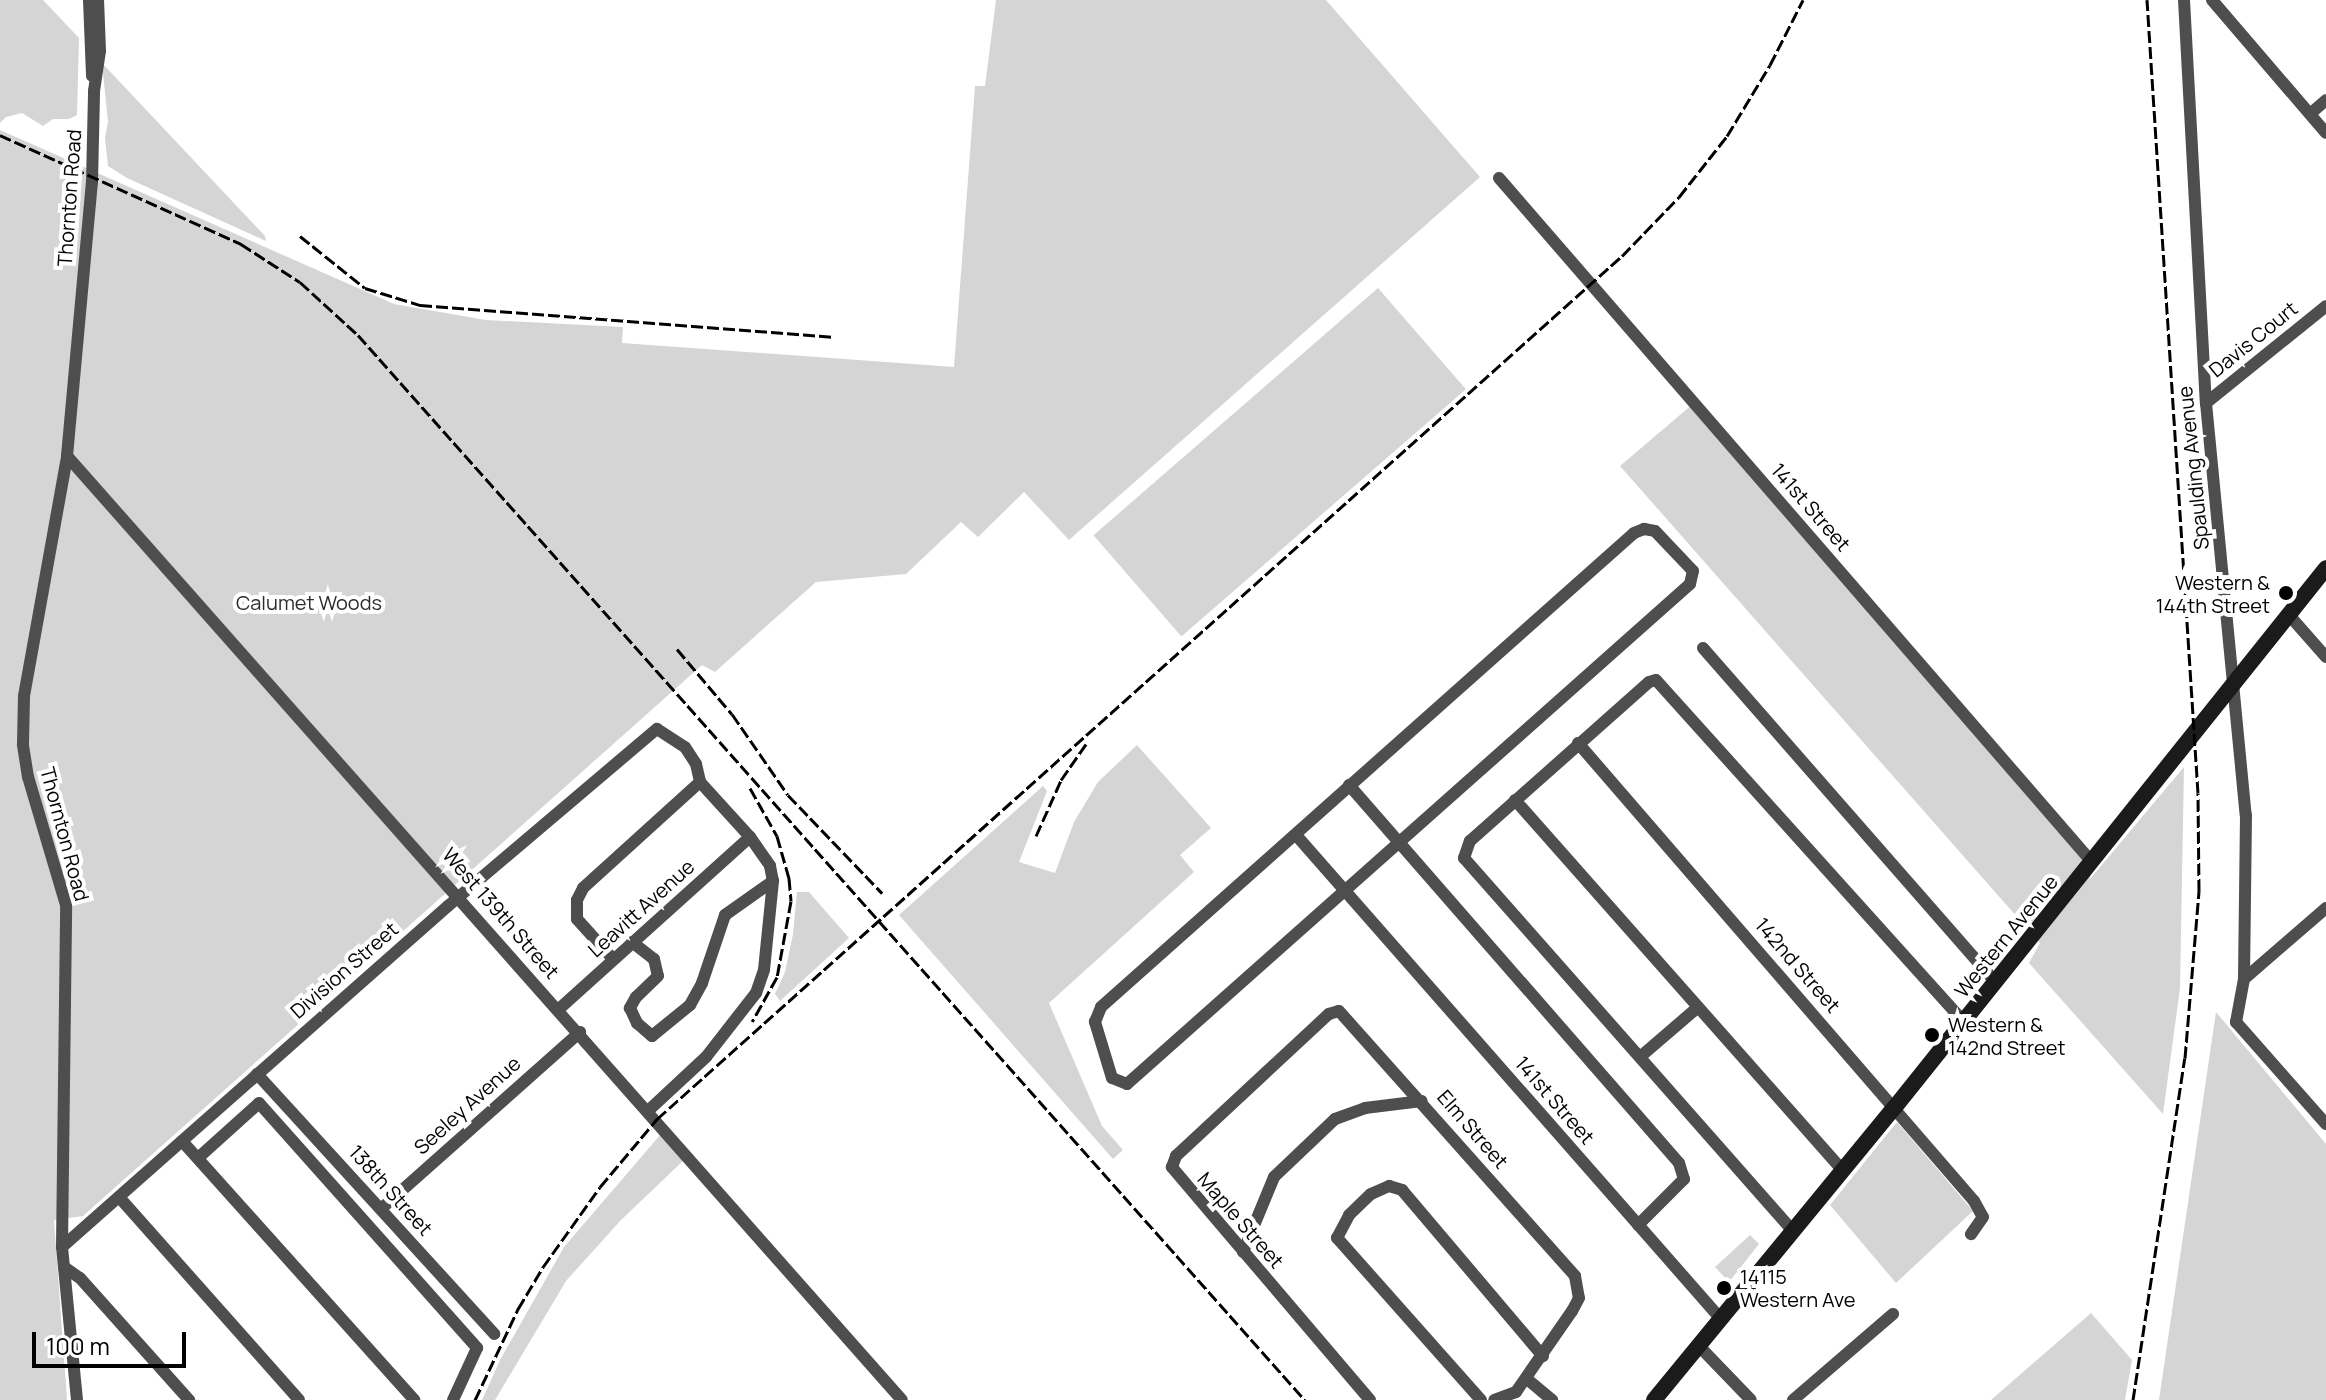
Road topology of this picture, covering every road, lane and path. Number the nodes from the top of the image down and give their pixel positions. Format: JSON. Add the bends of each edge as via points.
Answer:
{"nodes":[{"id":1,"x":89,"y":0,"type":"edge"},
{"id":2,"x":98,"y":0,"type":"edge"},
{"id":3,"x":2184,"y":0,"type":"edge"},
{"id":4,"x":2212,"y":0,"type":"edge"},
{"id":5,"x":94,"y":91,"type":"junction"},
{"id":6,"x":2326,"y":100,"type":"edge"},
{"id":7,"x":2310,"y":114,"type":"junction"},
{"id":8,"x":2326,"y":133,"type":"edge"},
{"id":9,"x":1499,"y":178,"type":"dead end"},
{"id":10,"x":2326,"y":306,"type":"edge"},
{"id":11,"x":2206,"y":403,"type":"junction"},
{"id":12,"x":67,"y":456,"type":"junction"},
{"id":13,"x":2326,"y":568,"type":"edge"},
{"id":14,"x":2289,"y":615,"type":"junction"},
{"id":15,"x":1703,"y":648,"type":"dead end"},
{"id":16,"x":2326,"y":657,"type":"edge"},
{"id":17,"x":2235,"y":680,"type":"junction"},
{"id":18,"x":1578,"y":743,"type":"junction"},
{"id":19,"x":700,"y":782,"type":"junction"},
{"id":20,"x":1349,"y":785,"type":"junction"},
{"id":21,"x":1515,"y":800,"type":"junction"},
{"id":22,"x":1296,"y":835,"type":"junction"},
{"id":23,"x":750,"y":837,"type":"junction"},
{"id":24,"x":1398,"y":843,"type":"junction"},
{"id":25,"x":2092,"y":862,"type":"junction"},
{"id":26,"x":773,"y":881,"type":"junction"},
{"id":27,"x":1344,"y":890,"type":"junction"},
{"id":28,"x":459,"y":896,"type":"junction"},
{"id":29,"x":2326,"y":908,"type":"edge"},
{"id":30,"x":632,"y":942,"type":"junction"},
{"id":31,"x":613,"y":959,"type":"junction"},
{"id":32,"x":2244,"y":979,"type":"junction"},
{"id":33,"x":1995,"y":981,"type":"junction"},
{"id":34,"x":1697,"y":1008,"type":"junction"},
{"id":35,"x":559,"y":1009,"type":"junction"},
{"id":36,"x":1339,"y":1011,"type":"joint"},
{"id":37,"x":1963,"y":1021,"type":"junction"},
{"id":38,"x":580,"y":1032,"type":"junction"},
{"id":39,"x":1640,"y":1057,"type":"junction"},
{"id":40,"x":257,"y":1074,"type":"junction"},
{"id":41,"x":1422,"y":1101,"type":"junction"},
{"id":42,"x":1895,"y":1107,"type":"junction"},
{"id":43,"x":649,"y":1110,"type":"junction"},
{"id":44,"x":2325,"y":1121,"type":"edge"},
{"id":45,"x":182,"y":1141,"type":"junction"},
{"id":46,"x":198,"y":1158,"type":"junction"},
{"id":47,"x":1842,"y":1170,"type":"junction"},
{"id":48,"x":119,"y":1197,"type":"junction"},
{"id":49,"x":382,"y":1208,"type":"junction"},
{"id":50,"x":1638,"y":1225,"type":"junction"},
{"id":51,"x":1792,"y":1230,"type":"junction"},
{"id":52,"x":1971,"y":1234,"type":"dead end"},
{"id":53,"x":62,"y":1247,"type":"junction"},
{"id":54,"x":1243,"y":1252,"type":"junction"},
{"id":55,"x":64,"y":1267,"type":"junction"},
{"id":56,"x":1893,"y":1314,"type":"dead end"},
{"id":57,"x":1720,"y":1318,"type":"junction"},
{"id":58,"x":494,"y":1334,"type":"dead end"},
{"id":59,"x":1698,"y":1345,"type":"junction"},
{"id":60,"x":1543,"y":1356,"type":"junction"},
{"id":61,"x":1527,"y":1379,"type":"junction"},
{"id":62,"x":1520,"y":1396,"type":"edge"},
{"id":63,"x":77,"y":1400,"type":"edge"},
{"id":64,"x":189,"y":1400,"type":"edge"},
{"id":65,"x":299,"y":1400,"type":"edge"},
{"id":66,"x":414,"y":1400,"type":"edge"},
{"id":67,"x":453,"y":1400,"type":"edge"},
{"id":68,"x":902,"y":1400,"type":"edge"},
{"id":69,"x":1370,"y":1400,"type":"edge"},
{"id":70,"x":1481,"y":1400,"type":"edge"},
{"id":71,"x":1494,"y":1400,"type":"edge"},
{"id":72,"x":1552,"y":1400,"type":"edge"},
{"id":73,"x":1654,"y":1400,"type":"edge"},
{"id":74,"x":1751,"y":1400,"type":"edge"},
{"id":75,"x":1793,"y":1400,"type":"edge"}],
"edges":[{"from":1,"to":5,"type":"street","name":"Thornton Road"},
{"from":2,"to":5,"type":"street","name":"Thornton Road","via":[[100,51]]},
{"from":3,"to":11,"type":"street","name":"Spaulding Avenue"},
{"from":4,"to":7,"type":"street"},
{"from":5,"to":12,"type":"street","name":"Thornton Road","via":[[92,182]]},
{"from":6,"to":7,"type":"street"},
{"from":7,"to":8,"type":"street"},
{"from":9,"to":25,"type":"street","name":"141st Street"},
{"from":10,"to":11,"type":"street","name":"Davis Court"},
{"from":11,"to":17,"type":"street","name":"Spaulding Avenue"},
{"from":12,"to":28,"type":"street","name":"West 139th Street"},
{"from":12,"to":53,"type":"street","name":"Thornton Road","via":[[24,696],[23,744],[66,905]]},
{"from":13,"to":14,"type":"main road","name":"Western Avenue"},
{"from":14,"to":16,"type":"street"},
{"from":14,"to":17,"type":"main road","name":"Western Avenue"},
{"from":15,"to":33,"type":"street"},
{"from":17,"to":25,"type":"main road","name":"Western Avenue"},
{"from":17,"to":32,"type":"street","name":"Spaulding Avenue","via":[[2246,815]]},
{"from":18,"to":21,"type":"street"},
{"from":18,"to":37,"type":"street","via":[[1649,682],[1661,683]]},
{"from":18,"to":42,"type":"street","name":"142nd Street"},
{"from":19,"to":23,"type":"street"},
{"from":19,"to":28,"type":"street","name":"Division Street","via":[[685,747],[657,729]]},
{"from":19,"to":31,"type":"street","via":[[583,888],[577,900],[577,919]]},
{"from":20,"to":22,"type":"street"},
{"from":20,"to":24,"type":"street"},
{"from":20,"to":24,"type":"street","via":[[1634,533],[1655,531],[1693,571],[1690,584]]},
{"from":21,"to":34,"type":"street"},
{"from":21,"to":39,"type":"street","via":[[1470,841],[1464,858]]},
{"from":22,"to":27,"type":"street","name":"141st Street"},
{"from":22,"to":27,"type":"street","via":[[1101,1007],[1095,1022],[1112,1078],[1127,1084]]},
{"from":23,"to":26,"type":"street","via":[[770,866]]},
{"from":23,"to":30,"type":"street","name":"Leavitt Avenue"},
{"from":24,"to":27,"type":"street"},
{"from":24,"to":50,"type":"street","via":[[1679,1163],[1684,1179]]},
{"from":25,"to":33,"type":"main road","name":"Western Avenue"},
{"from":26,"to":30,"type":"street","via":[[725,915],[690,1005],[652,1036],[630,1008],[658,976],[654,959]]},
{"from":26,"to":43,"type":"street","via":[[764,970],[756,993],[706,1057]]},
{"from":27,"to":50,"type":"street","name":"141st Street"},
{"from":28,"to":35,"type":"street","name":"West 139th Street"},
{"from":28,"to":40,"type":"street","name":"Division Street"},
{"from":29,"to":32,"type":"street"},
{"from":30,"to":31,"type":"street","name":"Leavitt Avenue"},
{"from":31,"to":35,"type":"street","name":"Leavitt Avenue"},
{"from":32,"to":44,"type":"street","via":[[2236,1022]]},
{"from":33,"to":37,"type":"main road","name":"Western Avenue"},
{"from":34,"to":39,"type":"street"},
{"from":34,"to":47,"type":"street"},
{"from":35,"to":38,"type":"street","name":"West 139th Street"},
{"from":36,"to":41,"type":"street","name":"Elm Street"},
{"from":36,"to":54,"type":"street","name":"Maple Street","via":[[1329,1014],[1176,1156],[1172,1167],[1179,1178]]},
{"from":37,"to":42,"type":"main road","name":"Western Avenue"},
{"from":38,"to":43,"type":"street","name":"West 139th Street"},
{"from":38,"to":49,"type":"street","name":"Seeley Avenue"},
{"from":39,"to":51,"type":"street"},
{"from":40,"to":45,"type":"street","name":"Division Street"},
{"from":40,"to":49,"type":"street","name":"138th Street"},
{"from":41,"to":54,"type":"street","via":[[1365,1108],[1335,1119],[1274,1177]]},
{"from":41,"to":60,"type":"street","name":"Elm Street","via":[[1575,1276],[1579,1298]]},
{"from":42,"to":47,"type":"main road","name":"Western Avenue"},
{"from":42,"to":52,"type":"street","name":"142nd Street","via":[[1974,1201],[1983,1217]]},
{"from":43,"to":68,"type":"street","name":"West 139th Street"},
{"from":45,"to":46,"type":"street"},
{"from":45,"to":48,"type":"street","name":"Division Street"},
{"from":46,"to":66,"type":"street"},
{"from":46,"to":67,"type":"street","via":[[259,1103],[477,1348]]},
{"from":47,"to":51,"type":"main road","name":"Western Avenue"},
{"from":48,"to":53,"type":"street","name":"Division Street"},
{"from":48,"to":65,"type":"street"},
{"from":49,"to":58,"type":"street","name":"138th Street"},
{"from":50,"to":57,"type":"street","name":"141st Street"},
{"from":51,"to":57,"type":"main road","name":"Western Avenue"},
{"from":53,"to":55,"type":"street","name":"Thornton Road"},
{"from":54,"to":69,"type":"street","name":"Maple Street"},
{"from":55,"to":63,"type":"street","name":"Thornton Road"},
{"from":55,"to":64,"type":"street","via":[[80,1278]]},
{"from":56,"to":75,"type":"street"},
{"from":57,"to":59,"type":"main road","name":"Western Avenue"},
{"from":59,"to":73,"type":"main road","name":"Western Avenue"},
{"from":59,"to":74,"type":"street"},
{"from":60,"to":61,"type":"street"},
{"from":60,"to":70,"type":"street","via":[[1402,1190],[1389,1186],[1371,1194],[1349,1215],[1337,1238]]},
{"from":61,"to":62,"type":"street"},
{"from":61,"to":72,"type":"street"},
{"from":62,"to":71,"type":"street"}]}
